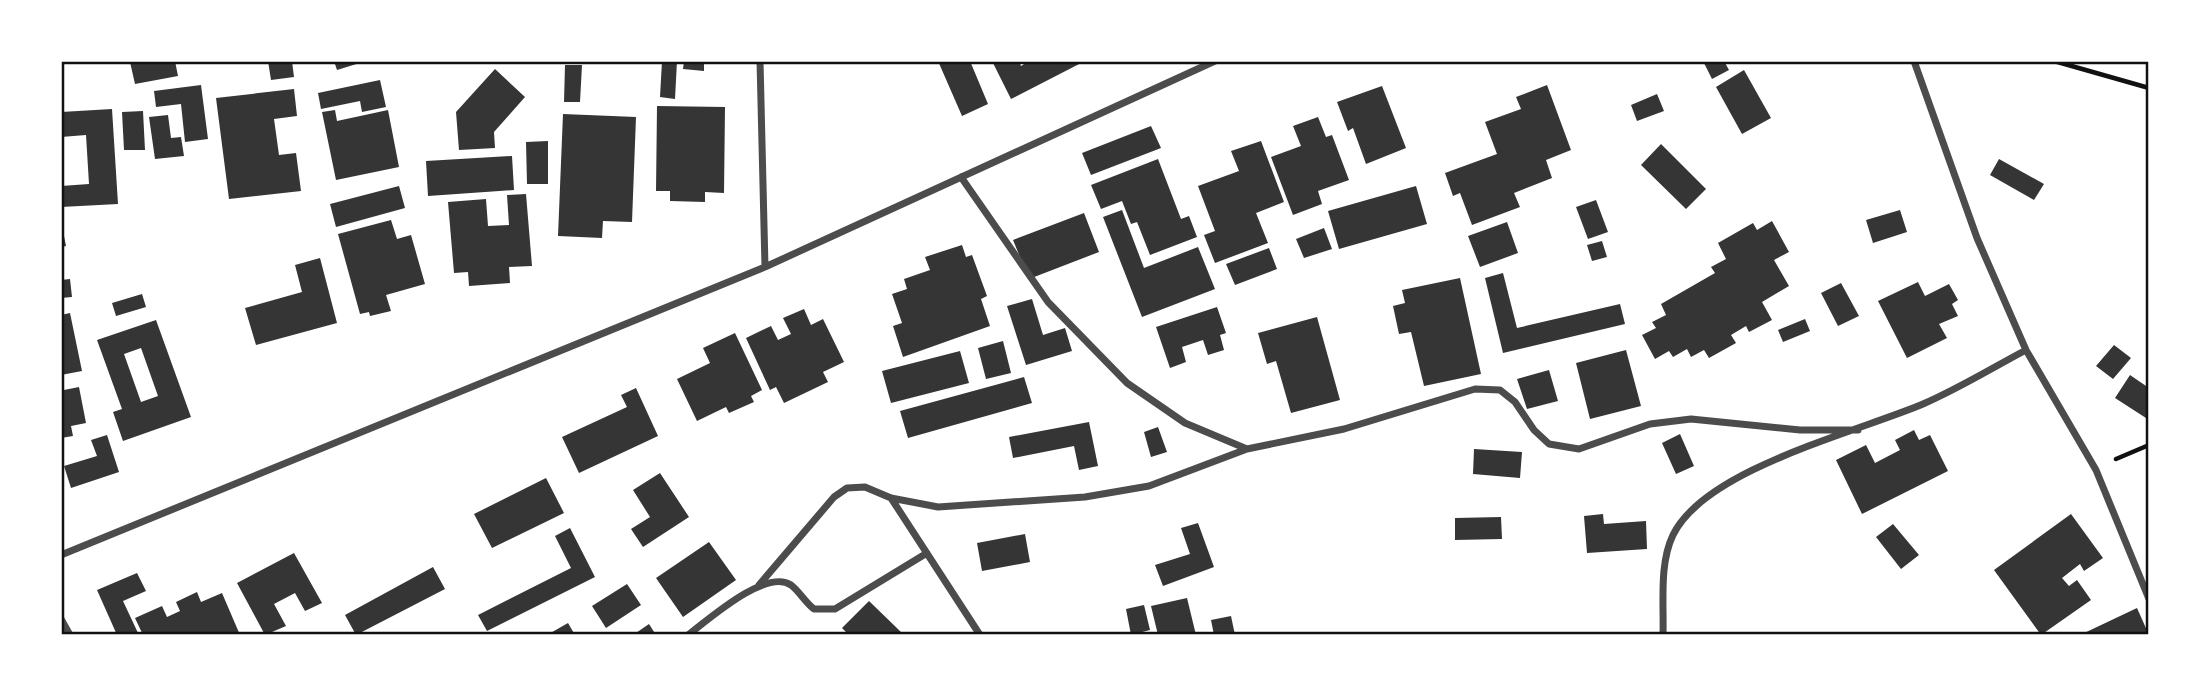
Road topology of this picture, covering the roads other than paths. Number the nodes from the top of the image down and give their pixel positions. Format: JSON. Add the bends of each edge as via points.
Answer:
{"nodes":[{"id":1,"x":760,"y":61,"type":"edge"},
{"id":2,"x":1214,"y":61,"type":"edge"},
{"id":3,"x":1914,"y":61,"type":"edge"},
{"id":4,"x":961,"y":177,"type":"junction"},
{"id":5,"x":765,"y":267,"type":"junction"},
{"id":6,"x":2026,"y":350,"type":"junction"},
{"id":7,"x":1858,"y":430,"type":"junction"},
{"id":8,"x":1247,"y":449,"type":"junction"},
{"id":9,"x":891,"y":498,"type":"junction"},
{"id":10,"x":927,"y":553,"type":"junction"},
{"id":11,"x":61,"y":555,"type":"edge"},
{"id":12,"x":760,"y":585,"type":"junction"},
{"id":13,"x":2149,"y":599,"type":"edge"},
{"id":14,"x":61,"y":619,"type":"edge"},
{"id":15,"x":70,"y":635,"type":"edge"},
{"id":16,"x":688,"y":635,"type":"edge"},
{"id":17,"x":980,"y":635,"type":"edge"},
{"id":18,"x":1663,"y":635,"type":"edge"}],
"edges":[{"from":1,"to":5,"type":"street"},
{"from":2,"to":4,"type":"street"},
{"from":3,"to":6,"type":"street","via":[[1977,238]]},
{"from":4,"to":5,"type":"street"},
{"from":4,"to":8,"type":"street","via":[[1048,302],[1127,383],[1185,423]]},
{"from":5,"to":11,"type":"street"},
{"from":6,"to":7,"type":"street","via":[[1926,403]]},
{"from":6,"to":13,"type":"street","via":[[2096,470]]},
{"from":7,"to":8,"type":"street","via":[[1800,430],[1691,419],[1650,424],[1579,449],[1549,444],[1500,390],[1475,389],[1344,429]]},
{"from":7,"to":18,"type":"street","via":[[1788,454],[1697,503],[1672,535],[1664,574]]},
{"from":8,"to":9,"type":"street","via":[[1149,486],[1085,497],[939,507]]},
{"from":9,"to":10,"type":"street"},
{"from":9,"to":12,"type":"street","via":[[865,487],[847,488],[834,497]]},
{"from":10,"to":12,"type":"street","via":[[835,609],[814,608],[791,585],[776,581]]},
{"from":10,"to":17,"type":"street"},
{"from":12,"to":16,"type":"street"},
{"from":14,"to":15,"type":"street"}]}
